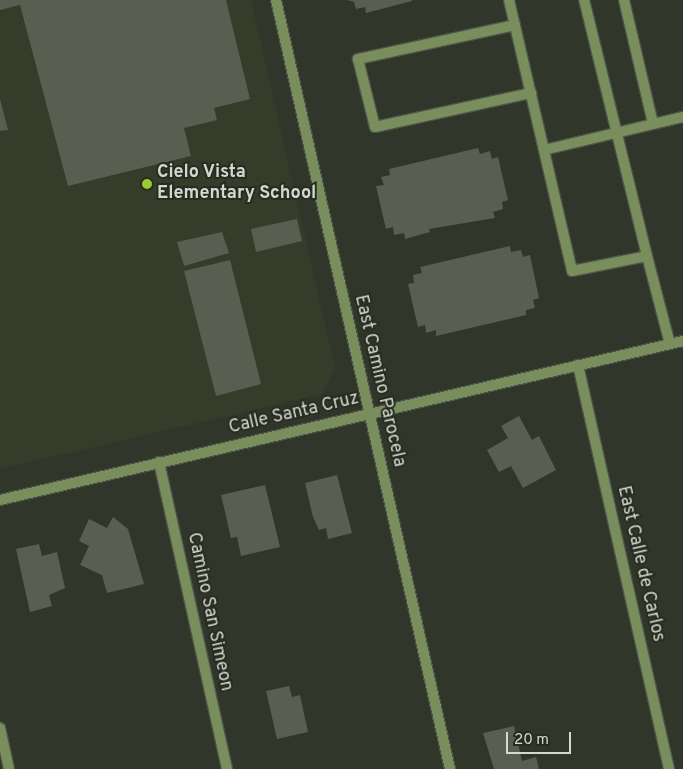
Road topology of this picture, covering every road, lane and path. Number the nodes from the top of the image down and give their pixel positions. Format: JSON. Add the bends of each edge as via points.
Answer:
{"nodes":[{"id":1,"x":276,"y":0,"type":"edge"},
{"id":2,"x":510,"y":0,"type":"edge"},
{"id":3,"x":584,"y":0,"type":"edge"},
{"id":4,"x":624,"y":0,"type":"edge"},
{"id":5,"x":515,"y":25,"type":"junction"},
{"id":6,"x":531,"y":93,"type":"junction"},
{"id":7,"x":683,"y":117,"type":"edge"},
{"id":8,"x":654,"y":124,"type":"junction"},
{"id":9,"x":617,"y":134,"type":"junction"},
{"id":10,"x":544,"y":150,"type":"junction"},
{"id":11,"x":647,"y":256,"type":"junction"},
{"id":12,"x":683,"y":341,"type":"edge"},
{"id":13,"x":670,"y":344,"type":"junction"},
{"id":14,"x":578,"y":365,"type":"junction"},
{"id":15,"x":370,"y":412,"type":"junction"},
{"id":16,"x":159,"y":462,"type":"junction"},
{"id":17,"x":0,"y":500,"type":"edge"},
{"id":18,"x":0,"y":728,"type":"edge"},
{"id":19,"x":9,"y":769,"type":"edge"},
{"id":20,"x":227,"y":769,"type":"edge"},
{"id":21,"x":450,"y":769,"type":"edge"},
{"id":22,"x":670,"y":769,"type":"edge"}],
"edges":[{"from":1,"to":15,"type":"street","name":"East Camino Parocela"},
{"from":2,"to":5,"type":"street"},
{"from":3,"to":9,"type":"street"},
{"from":4,"to":8,"type":"street"},
{"from":5,"to":6,"type":"street"},
{"from":5,"to":6,"type":"street","via":[[358,58],[375,127]]},
{"from":6,"to":10,"type":"street"},
{"from":7,"to":8,"type":"street"},
{"from":8,"to":9,"type":"street"},
{"from":9,"to":10,"type":"street"},
{"from":9,"to":11,"type":"street"},
{"from":10,"to":11,"type":"street","via":[[572,270]]},
{"from":11,"to":13,"type":"street"},
{"from":12,"to":13,"type":"street","name":"Calle Santa Cruz"},
{"from":13,"to":14,"type":"street","name":"Calle Santa Cruz"},
{"from":14,"to":15,"type":"street","name":"Calle Santa Cruz"},
{"from":14,"to":22,"type":"street","name":"East Calle de Carlos"},
{"from":15,"to":16,"type":"street","name":"Calle Santa Cruz"},
{"from":15,"to":21,"type":"street","name":"East Camino Parocela"},
{"from":16,"to":17,"type":"street","name":"Calle Santa Cruz"},
{"from":16,"to":20,"type":"street","name":"Camino San Simeon"},
{"from":18,"to":19,"type":"street"}]}
